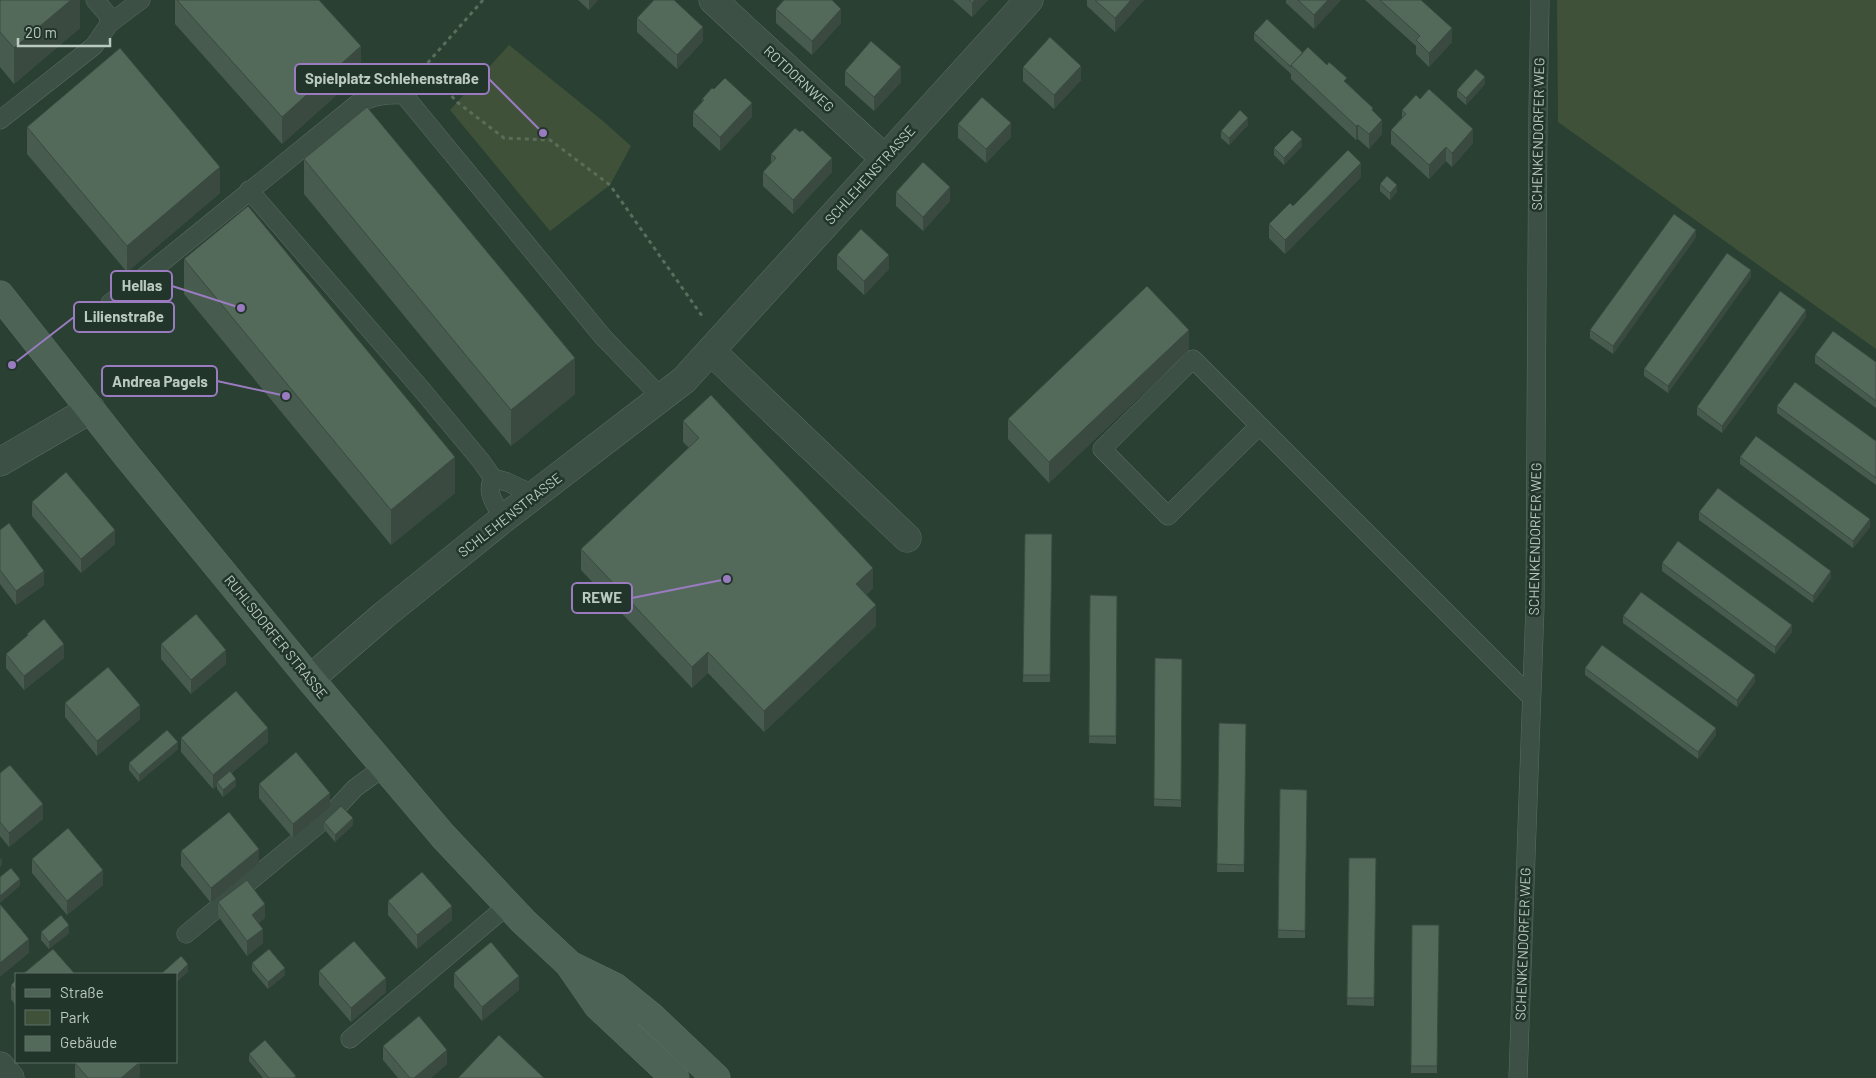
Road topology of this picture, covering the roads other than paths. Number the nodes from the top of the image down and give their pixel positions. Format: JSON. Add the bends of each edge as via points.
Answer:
{"nodes":[{"id":1,"x":95,"y":0,"type":"edge"},
{"id":2,"x":141,"y":0,"type":"edge"},
{"id":3,"x":713,"y":0,"type":"edge"},
{"id":4,"x":1029,"y":0,"type":"edge"},
{"id":5,"x":1540,"y":0,"type":"edge"},
{"id":6,"x":109,"y":24,"type":"junction"},
{"id":7,"x":0,"y":120,"type":"edge"},
{"id":8,"x":885,"y":158,"type":"junction"},
{"id":9,"x":249,"y":190,"type":"junction"},
{"id":10,"x":0,"y":295,"type":"edge"},
{"id":11,"x":110,"y":303,"type":"dead end"},
{"id":12,"x":715,"y":346,"type":"junction"},
{"id":13,"x":662,"y":398,"type":"junction"},
{"id":14,"x":91,"y":409,"type":"junction"},
{"id":15,"x":1259,"y":426,"type":"junction"},
{"id":16,"x":0,"y":462,"type":"edge"},
{"id":17,"x":492,"y":478,"type":"junction"},
{"id":18,"x":535,"y":495,"type":"junction"},
{"id":19,"x":503,"y":519,"type":"junction"},
{"id":20,"x":907,"y":538,"type":"dead end"},
{"id":21,"x":310,"y":679,"type":"junction"},
{"id":22,"x":1531,"y":696,"type":"junction"},
{"id":23,"x":384,"y":767,"type":"junction"},
{"id":24,"x":508,"y":905,"type":"junction"},
{"id":25,"x":186,"y":934,"type":"dead end"},
{"id":26,"x":569,"y":964,"type":"junction"},
{"id":27,"x":350,"y":1039,"type":"dead end"},
{"id":28,"x":0,"y":1066,"type":"edge"},
{"id":29,"x":10,"y":1078,"type":"edge"},
{"id":30,"x":675,"y":1078,"type":"edge"},
{"id":31,"x":716,"y":1078,"type":"edge"},
{"id":32,"x":1518,"y":1078,"type":"edge"}],
"edges":[{"from":1,"to":6,"type":"lane","via":[[108,16]]},
{"from":2,"to":6,"type":"lane"},
{"from":3,"to":8,"type":"street","name":"ROTDORNWEG"},
{"from":4,"to":8,"type":"street","name":"SCHLEHENSTRASSE"},
{"from":5,"to":22,"type":"lane","name":"SCHENKENDORFER WEG","via":[[1535,606]]},
{"from":6,"to":7,"type":"lane","via":[[94,46]]},
{"from":8,"to":12,"type":"street","name":"SCHLEHENSTRASSE"},
{"from":9,"to":11,"type":"lane"},
{"from":9,"to":13,"type":"lane","via":[[357,104],[372,96],[404,95],[603,337]]},
{"from":9,"to":17,"type":"lane","via":[[422,390]]},
{"from":10,"to":14,"type":"main road","name":"RUHLSDORFER STRASSE"},
{"from":12,"to":13,"type":"street","name":"SCHLEHENSTRASSE","via":[[684,380]]},
{"from":12,"to":20,"type":"street"},
{"from":13,"to":18,"type":"street","name":"SCHLEHENSTRASSE"},
{"from":14,"to":16,"type":"street"},
{"from":14,"to":21,"type":"main road","name":"RUHLSDORFER STRASSE"},
{"from":15,"to":15,"type":"lane","via":[[1168,516],[1102,449],[1193,359]]},
{"from":15,"to":22,"type":"lane"},
{"from":17,"to":18,"type":"lane"},
{"from":17,"to":19,"type":"lane","via":[[489,492]]},
{"from":18,"to":19,"type":"street","name":"SCHLEHENSTRASSE"},
{"from":19,"to":21,"type":"street","name":"SCHLEHENSTRASSE"},
{"from":21,"to":23,"type":"main road","name":"RUHLSDORFER STRASSE"},
{"from":22,"to":32,"type":"lane","name":"SCHENKENDORFER WEG"},
{"from":23,"to":24,"type":"main road","name":"RUHLSDORFER STRASSE"},
{"from":23,"to":25,"type":"lane","via":[[355,788],[330,815]]},
{"from":24,"to":26,"type":"main road","name":"RUHLSDORFER STRASSE"},
{"from":24,"to":27,"type":"lane"},
{"from":26,"to":30,"type":"main road","name":"RUHLSDORFER STRASSE","via":[[598,1006]]},
{"from":26,"to":31,"type":"main road","name":"RUHLSDORFER STRASSE","via":[[614,987],[652,1017]]},
{"from":28,"to":29,"type":"street"}]}
